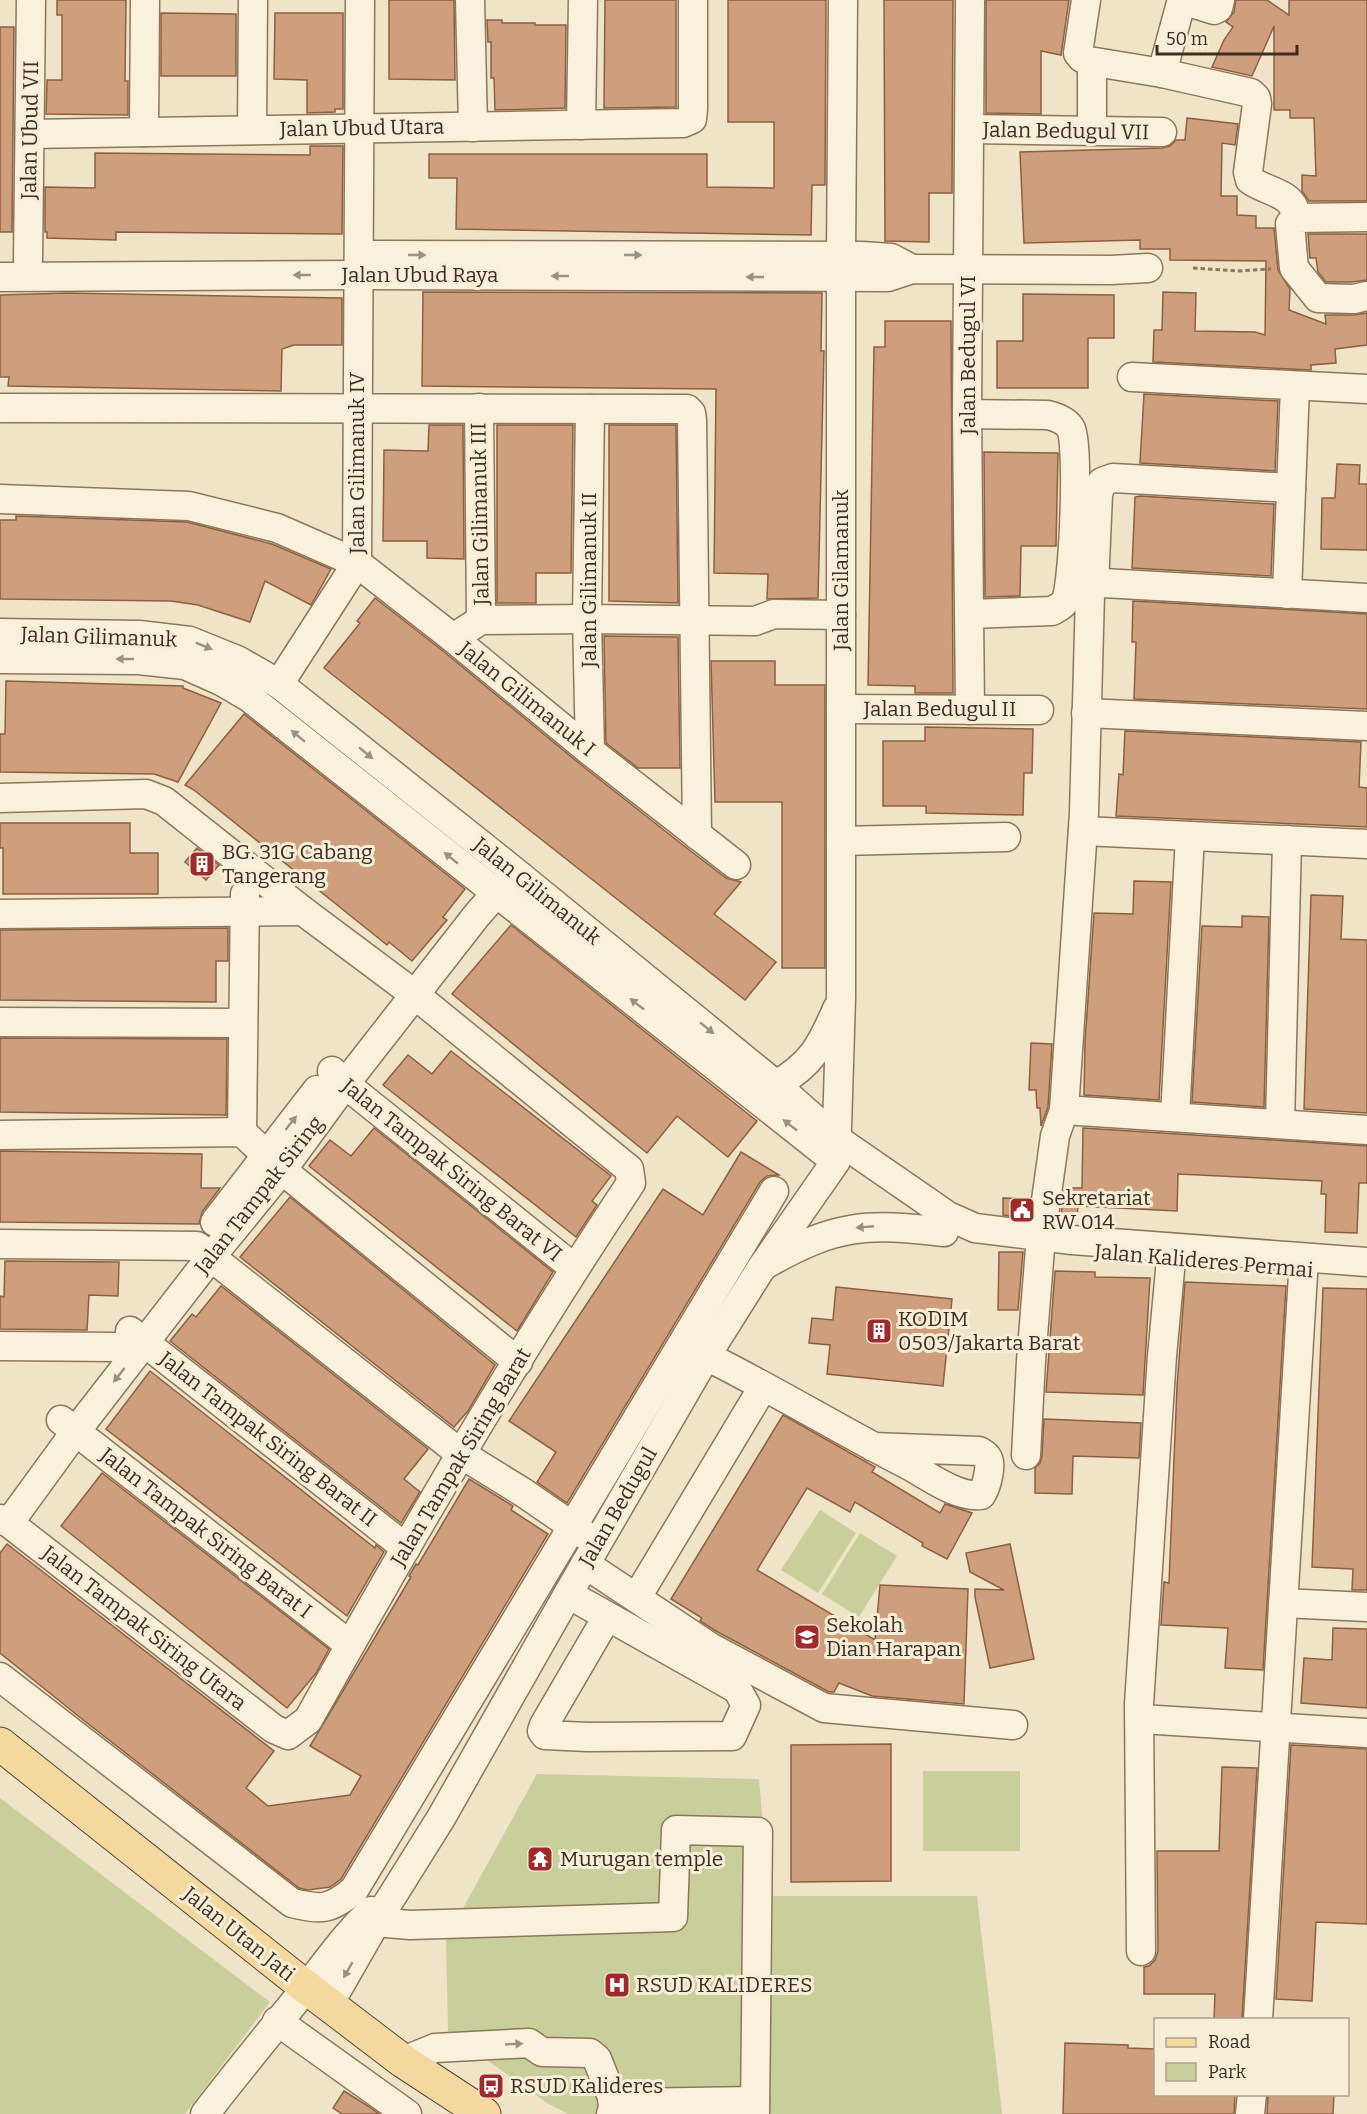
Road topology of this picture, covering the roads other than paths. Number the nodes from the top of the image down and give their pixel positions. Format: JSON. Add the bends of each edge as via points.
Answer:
{"nodes":[{"id":1,"x":32,"y":0,"type":"edge"},
{"id":2,"x":145,"y":0,"type":"edge"},
{"id":3,"x":253,"y":0,"type":"edge"},
{"id":4,"x":360,"y":0,"type":"edge"},
{"id":5,"x":470,"y":0,"type":"edge"},
{"id":6,"x":583,"y":0,"type":"edge"},
{"id":7,"x":693,"y":0,"type":"edge"},
{"id":8,"x":843,"y":0,"type":"edge"},
{"id":9,"x":970,"y":0,"type":"edge"},
{"id":10,"x":1086,"y":0,"type":"edge"},
{"id":11,"x":1220,"y":0,"type":"edge"},
{"id":12,"x":1092,"y":71,"type":"dead end"},
{"id":13,"x":1162,"y":73,"type":"junction"},
{"id":14,"x":581,"y":125,"type":"junction"},
{"id":15,"x":473,"y":127,"type":"junction"},
{"id":16,"x":359,"y":128,"type":"junction"},
{"id":17,"x":970,"y":129,"type":"junction"},
{"id":18,"x":252,"y":130,"type":"junction"},
{"id":19,"x":1092,"y":131,"type":"junction"},
{"id":20,"x":144,"y":132,"type":"junction"},
{"id":21,"x":1162,"y":132,"type":"dead end"},
{"id":22,"x":30,"y":134,"type":"junction"},
{"id":23,"x":1367,"y":217,"type":"edge"},
{"id":24,"x":1296,"y":218,"type":"junction"},
{"id":25,"x":0,"y":260,"type":"edge"},
{"id":26,"x":28,"y":260,"type":"junction"},
{"id":27,"x":359,"y":265,"type":"junction"},
{"id":28,"x":841,"y":267,"type":"junction"},
{"id":29,"x":1148,"y":268,"type":"dead end"},
{"id":30,"x":968,"y":269,"type":"junction"},
{"id":31,"x":0,"y":278,"type":"edge"},
{"id":32,"x":1367,"y":296,"type":"edge"},
{"id":33,"x":1132,"y":377,"type":"dead end"},
{"id":34,"x":1295,"y":386,"type":"junction"},
{"id":35,"x":1367,"y":389,"type":"edge"},
{"id":36,"x":0,"y":408,"type":"edge"},
{"id":37,"x":358,"y":408,"type":"junction"},
{"id":38,"x":479,"y":408,"type":"junction"},
{"id":39,"x":590,"y":409,"type":"junction"},
{"id":40,"x":968,"y":414,"type":"junction"},
{"id":41,"x":1291,"y":488,"type":"junction"},
{"id":42,"x":0,"y":499,"type":"edge"},
{"id":43,"x":357,"y":563,"type":"junction"},
{"id":44,"x":1094,"y":586,"type":"junction"},
{"id":45,"x":1287,"y":594,"type":"junction"},
{"id":46,"x":1367,"y":598,"type":"edge"},
{"id":47,"x":970,"y":614,"type":"junction"},
{"id":48,"x":587,"y":619,"type":"junction"},
{"id":49,"x":481,"y":620,"type":"junction"},
{"id":50,"x":695,"y":620,"type":"junction"},
{"id":51,"x":841,"y":623,"type":"junction"},
{"id":52,"x":0,"y":633,"type":"edge"},
{"id":53,"x":453,"y":638,"type":"junction"},
{"id":54,"x":0,"y":658,"type":"edge"},
{"id":55,"x":279,"y":684,"type":"junction"},
{"id":56,"x":841,"y":709,"type":"junction"},
{"id":57,"x":970,"y":710,"type":"junction"},
{"id":58,"x":1040,"y":710,"type":"dead end"},
{"id":59,"x":1086,"y":713,"type":"junction"},
{"id":60,"x":1367,"y":726,"type":"edge"},
{"id":61,"x":590,"y":751,"type":"junction"},
{"id":62,"x":0,"y":798,"type":"edge"},
{"id":63,"x":1083,"y":831,"type":"junction"},
{"id":64,"x":697,"y":835,"type":"junction"},
{"id":65,"x":1190,"y":836,"type":"junction"},
{"id":66,"x":1006,"y":837,"type":"dead end"},
{"id":67,"x":1287,"y":840,"type":"junction"},
{"id":68,"x":841,"y":841,"type":"junction"},
{"id":69,"x":1367,"y":844,"type":"edge"},
{"id":70,"x":245,"y":865,"type":"junction"},
{"id":71,"x":736,"y":865,"type":"dead end"},
{"id":72,"x":506,"y":866,"type":"junction"},
{"id":73,"x":488,"y":887,"type":"junction"},
{"id":74,"x":303,"y":911,"type":"junction"},
{"id":75,"x":244,"y":912,"type":"junction"},
{"id":76,"x":0,"y":914,"type":"edge"},
{"id":77,"x":407,"y":989,"type":"junction"},
{"id":78,"x":841,"y":998,"type":"junction"},
{"id":79,"x":0,"y":1022,"type":"edge"},
{"id":80,"x":242,"y":1023,"type":"junction"},
{"id":81,"x":338,"y":1078,"type":"junction"},
{"id":82,"x":776,"y":1085,"type":"junction"},
{"id":83,"x":1064,"y":1110,"type":"junction"},
{"id":84,"x":1174,"y":1117,"type":"junction"},
{"id":85,"x":1280,"y":1124,"type":"junction"},
{"id":86,"x":1367,"y":1130,"type":"edge"},
{"id":87,"x":242,"y":1132,"type":"junction"},
{"id":88,"x":0,"y":1135,"type":"edge"},
{"id":89,"x":837,"y":1150,"type":"junction"},
{"id":90,"x":274,"y":1162,"type":"junction"},
{"id":91,"x":774,"y":1191,"type":"dead end"},
{"id":92,"x":944,"y":1232,"type":"junction"},
{"id":93,"x":987,"y":1236,"type":"junction"},
{"id":94,"x":1041,"y":1242,"type":"junction"},
{"id":95,"x":0,"y":1244,"type":"edge"},
{"id":96,"x":203,"y":1252,"type":"junction"},
{"id":97,"x":1172,"y":1254,"type":"junction"},
{"id":98,"x":1367,"y":1262,"type":"edge"},
{"id":99,"x":1303,"y":1264,"type":"junction"},
{"id":100,"x":762,"y":1267,"type":"junction"},
{"id":101,"x":574,"y":1268,"type":"junction"},
{"id":102,"x":1367,"y":1274,"type":"edge"},
{"id":103,"x":130,"y":1340,"type":"junction"},
{"id":104,"x":0,"y":1346,"type":"edge"},
{"id":105,"x":706,"y":1356,"type":"junction"},
{"id":106,"x":518,"y":1362,"type":"junction"},
{"id":107,"x":763,"y":1387,"type":"junction"},
{"id":108,"x":68,"y":1426,"type":"junction"},
{"id":109,"x":873,"y":1447,"type":"dead end"},
{"id":110,"x":461,"y":1454,"type":"junction"},
{"id":111,"x":1026,"y":1455,"type":"dead end"},
{"id":112,"x":3,"y":1515,"type":"edge"},
{"id":113,"x":572,"y":1526,"type":"junction"},
{"id":114,"x":406,"y":1548,"type":"junction"},
{"id":115,"x":591,"y":1554,"type":"junction"},
{"id":116,"x":568,"y":1594,"type":"junction"},
{"id":117,"x":637,"y":1597,"type":"junction"},
{"id":118,"x":1283,"y":1603,"type":"junction"},
{"id":119,"x":1367,"y":1607,"type":"edge"},
{"id":120,"x":607,"y":1617,"type":"junction"},
{"id":121,"x":350,"y":1645,"type":"junction"},
{"id":122,"x":0,"y":1677,"type":"edge"},
{"id":123,"x":1140,"y":1719,"type":"junction"},
{"id":124,"x":1013,"y":1725,"type":"dead end"},
{"id":125,"x":1275,"y":1726,"type":"junction"},
{"id":126,"x":1367,"y":1733,"type":"edge"},
{"id":127,"x":288,"y":1735,"type":"joint"},
{"id":128,"x":0,"y":1744,"type":"edge"},
{"id":129,"x":403,"y":1881,"type":"junction"},
{"id":130,"x":375,"y":1922,"type":"junction"},
{"id":131,"x":1141,"y":1952,"type":"dead end"},
{"id":132,"x":318,"y":1996,"type":"junction"},
{"id":133,"x":1257,"y":2018,"type":"edge"},
{"id":134,"x":277,"y":2021,"type":"junction"},
{"id":135,"x":403,"y":2061,"type":"junction"},
{"id":136,"x":1252,"y":2096,"type":"edge"},
{"id":137,"x":755,"y":2107,"type":"edge"},
{"id":138,"x":607,"y":2110,"type":"edge"},
{"id":139,"x":205,"y":2114,"type":"edge"},
{"id":140,"x":407,"y":2114,"type":"edge"},
{"id":141,"x":484,"y":2114,"type":"edge"},
{"id":142,"x":1250,"y":2114,"type":"edge"}],
"edges":[{"from":1,"to":22,"type":"street","name":"Jalan Ubud VII"},
{"from":2,"to":20,"type":"street"},
{"from":3,"to":18,"type":"street"},
{"from":4,"to":16,"type":"street","name":"Jalan Gilimanuk IV"},
{"from":5,"to":15,"type":"street"},
{"from":6,"to":14,"type":"street"},
{"from":7,"to":14,"type":"street","name":"Jalan Ubud Utara","via":[[692,119],[683,123]]},
{"from":8,"to":28,"type":"street","name":"Jalan Gilamanuk"},
{"from":9,"to":17,"type":"street","name":"Jalan Bedugul VI"},
{"from":10,"to":13,"type":"street","via":[[1078,53],[1082,58]]},
{"from":11,"to":13,"type":"street","via":[[1214,10],[1181,3]]},
{"from":12,"to":19,"type":"street"},
{"from":13,"to":24,"type":"street","via":[[1251,93],[1256,98],[1250,180],[1292,201]]},
{"from":14,"to":15,"type":"street","name":"Jalan Ubud Utara"},
{"from":15,"to":16,"type":"street","name":"Jalan Ubud Utara"},
{"from":16,"to":18,"type":"street","name":"Jalan Ubud Utara"},
{"from":16,"to":27,"type":"street","name":"Jalan Gilimanuk IV"},
{"from":17,"to":19,"type":"street","name":"Jalan Bedugul VII"},
{"from":17,"to":30,"type":"street","name":"Jalan Bedugul VI"},
{"from":18,"to":20,"type":"street","name":"Jalan Ubud Utara"},
{"from":19,"to":21,"type":"street","name":"Jalan Bedugul VII"},
{"from":20,"to":22,"type":"street","name":"Jalan Ubud Utara"},
{"from":22,"to":26,"type":"street","name":"Jalan Ubud VII"},
{"from":23,"to":24,"type":"street"},
{"from":24,"to":32,"type":"street","via":[[1290,224],[1294,268],[1318,298]]},
{"from":25,"to":26,"type":"street","name":"Jalan Ubud Raya"},
{"from":26,"to":27,"type":"street","name":"Jalan Ubud Raya"},
{"from":27,"to":28,"type":"street","name":"Jalan Ubud Raya"},
{"from":27,"to":31,"type":"street","name":"Jalan Ubud Raya","one_way":true},
{"from":27,"to":37,"type":"street","name":"Jalan Gilimanuk IV"},
{"from":28,"to":30,"type":"street","name":"Jalan Ubud Raya","via":[[888,277],[912,269]]},
{"from":28,"to":51,"type":"street","name":"Jalan Gilamanuk"},
{"from":29,"to":30,"type":"street","name":"Jalan Ubud Raya"},
{"from":30,"to":40,"type":"street","name":"Jalan Bedugul VI"},
{"from":33,"to":34,"type":"street"},
{"from":34,"to":35,"type":"street"},
{"from":34,"to":41,"type":"street"},
{"from":36,"to":37,"type":"street"},
{"from":37,"to":38,"type":"street"},
{"from":37,"to":43,"type":"street","name":"Jalan Gilimanuk IV"},
{"from":38,"to":39,"type":"street"},
{"from":38,"to":49,"type":"street","name":"Jalan Gilimanuk III"},
{"from":39,"to":48,"type":"street","name":"Jalan Gilimanuk II"},
{"from":39,"to":50,"type":"street","via":[[685,408],[691,413]]},
{"from":40,"to":47,"type":"street","name":"Jalan Bedugul VI"},
{"from":40,"to":47,"type":"street","via":[[1048,415],[1070,427],[1074,442],[1071,564],[1066,599],[1052,611]]},
{"from":41,"to":44,"type":"street","via":[[1113,478],[1102,482],[1098,494]]},
{"from":41,"to":45,"type":"street"},
{"from":42,"to":43,"type":"street","name":"Jalan Gilimanuk I","via":[[189,506],[277,528]]},
{"from":43,"to":53,"type":"street","name":"Jalan Gilimanuk I"},
{"from":43,"to":55,"type":"street","name":"Jalan Gilimanuk IV"},
{"from":44,"to":45,"type":"street","via":[[1103,583]]},
{"from":44,"to":59,"type":"street","via":[[1090,594]]},
{"from":45,"to":46,"type":"street"},
{"from":47,"to":57,"type":"street","name":"Jalan Bedugul VI"},
{"from":48,"to":49,"type":"street"},
{"from":48,"to":50,"type":"street"},
{"from":48,"to":61,"type":"street","name":"Jalan Gilimanuk II"},
{"from":49,"to":53,"type":"street"},
{"from":50,"to":51,"type":"street","via":[[755,621],[775,629]]},
{"from":50,"to":64,"type":"street"},
{"from":51,"to":56,"type":"street","name":"Jalan Gilamanuk"},
{"from":52,"to":55,"type":"street","name":"Jalan Gilimanuk","one_way":true,"via":[[139,635],[190,641],[237,660]]},
{"from":53,"to":61,"type":"street","name":"Jalan Gilimanuk I"},
{"from":73,"to":54,"type":"street","name":"Jalan Gilimanuk","one_way":true,"via":[[250,698],[221,681],[184,665],[139,660]]},
{"from":55,"to":72,"type":"street","name":"Jalan Gilimanuk","one_way":true},
{"from":56,"to":57,"type":"street","name":"Jalan Bedugul II"},
{"from":56,"to":68,"type":"street","name":"Jalan Gilamanuk"},
{"from":57,"to":58,"type":"street","name":"Jalan Bedugul II"},
{"from":59,"to":60,"type":"street"},
{"from":59,"to":63,"type":"street"},
{"from":61,"to":64,"type":"street","name":"Jalan Gilimanuk I"},
{"from":62,"to":70,"type":"street","via":[[146,794],[164,801]]},
{"from":63,"to":65,"type":"street"},
{"from":63,"to":83,"type":"street"},
{"from":64,"to":71,"type":"street","name":"Jalan Gilimanuk I"},
{"from":65,"to":67,"type":"street"},
{"from":65,"to":84,"type":"street"},
{"from":66,"to":68,"type":"street"},
{"from":67,"to":69,"type":"street"},
{"from":67,"to":85,"type":"street"},
{"from":68,"to":78,"type":"street","name":"Jalan Gilamanuk"},
{"from":70,"to":74,"type":"street"},
{"from":70,"to":75,"type":"street"},
{"from":72,"to":73,"type":"street","name":"Jalan Tampak Siring"},
{"from":72,"to":82,"type":"street","name":"Jalan Gilimanuk","one_way":true},
{"from":73,"to":77,"type":"street","name":"Jalan Tampak Siring","via":[[477,915]]},
{"from":89,"to":73,"type":"street","name":"Jalan Gilimanuk","one_way":true},
{"from":74,"to":75,"type":"street"},
{"from":74,"to":77,"type":"street"},
{"from":75,"to":76,"type":"street"},
{"from":75,"to":80,"type":"street"},
{"from":77,"to":81,"type":"street","name":"Jalan Tampak Siring"},
{"from":77,"to":101,"type":"street","name":"Jalan Tampak Siring Barat","via":[[630,1168],[631,1183]]},
{"from":78,"to":82,"type":"street","via":[[811,1058]]},
{"from":78,"to":89,"type":"street","name":"Jalan Gilamanuk"},
{"from":79,"to":80,"type":"street"},
{"from":80,"to":87,"type":"street"},
{"from":81,"to":90,"type":"street","name":"Jalan Tampak Siring"},
{"from":81,"to":101,"type":"street","name":"Jalan Tampak Siring Barat VI"},
{"from":82,"to":89,"type":"street","name":"Jalan Gilimanuk"},
{"from":83,"to":84,"type":"street"},
{"from":83,"to":94,"type":"street","via":[[1055,1136]]},
{"from":84,"to":85,"type":"street"},
{"from":85,"to":86,"type":"street"},
{"from":87,"to":88,"type":"street"},
{"from":87,"to":90,"type":"street"},
{"from":89,"to":92,"type":"street","name":"Jalan Gilimanuk","via":[[911,1214]]},
{"from":89,"to":93,"type":"street","name":"Jalan Gilimanuk"},
{"from":89,"to":100,"type":"street","name":"Jalan Bedugul"},
{"from":90,"to":96,"type":"street","name":"Jalan Tampak Siring"},
{"from":90,"to":106,"type":"street"},
{"from":91,"to":113,"type":"street"},
{"from":92,"to":93,"type":"street","name":"Jalan Gilimanuk","via":[[965,1240]]},
{"from":92,"to":100,"type":"street","one_way":true,"via":[[884,1226],[847,1229],[813,1240]]},
{"from":93,"to":94,"type":"street","name":"Jalan Gilimanuk"},
{"from":94,"to":97,"type":"street","name":"Jalan Kalideres Permai"},
{"from":94,"to":111,"type":"street"},
{"from":95,"to":96,"type":"street"},
{"from":96,"to":103,"type":"street","name":"Jalan Tampak Siring"},
{"from":96,"to":110,"type":"street"},
{"from":97,"to":99,"type":"street","name":"Jalan Kalideres Permai"},
{"from":97,"to":123,"type":"street","via":[[1157,1424]]},
{"from":98,"to":99,"type":"street","name":"Jalan Kalideres Permai"},
{"from":99,"to":102,"type":"street","name":"Jalan Kalideres Permai"},
{"from":99,"to":118,"type":"street"},
{"from":100,"to":105,"type":"street","name":"Jalan Bedugul"},
{"from":101,"to":106,"type":"street","name":"Jalan Tampak Siring Barat"},
{"from":103,"to":104,"type":"street"},
{"from":103,"to":108,"type":"street","name":"Jalan Tampak Siring"},
{"from":103,"to":114,"type":"street","name":"Jalan Tampak Siring Barat II"},
{"from":105,"to":107,"type":"street"},
{"from":105,"to":115,"type":"street","name":"Jalan Bedugul"},
{"from":106,"to":110,"type":"street","name":"Jalan Tampak Siring Barat"},
{"from":107,"to":109,"type":"street"},
{"from":107,"to":117,"type":"street"},
{"from":108,"to":112,"type":"street","name":"Jalan Tampak Siring"},
{"from":108,"to":121,"type":"street","name":"Jalan Tampak Siring Barat I"},
{"from":110,"to":113,"type":"street"},
{"from":110,"to":114,"type":"street","name":"Jalan Tampak Siring Barat"},
{"from":112,"to":127,"type":"street","name":"Jalan Tampak Siring Utara","via":[[274,1730]]},
{"from":113,"to":115,"type":"street"},
{"from":113,"to":122,"type":"street","via":[[354,1890],[338,1903],[315,1908],[292,1903]]},
{"from":114,"to":121,"type":"street","name":"Jalan Tampak Siring Barat"},
{"from":115,"to":116,"type":"street","name":"Jalan Bedugul"},
{"from":115,"to":117,"type":"street"},
{"from":116,"to":120,"type":"street"},
{"from":116,"to":129,"type":"street","name":"Jalan Bedugul"},
{"from":117,"to":124,"type":"street","via":[[710,1647],[824,1708]]},
{"from":118,"to":119,"type":"street"},
{"from":118,"to":125,"type":"street"},
{"from":120,"to":120,"type":"street","via":[[737,1689],[746,1705],[732,1736],[545,1735],[544,1725]]},
{"from":121,"to":127,"type":"street","name":"Jalan Tampak Siring Barat","via":[[308,1720]]},
{"from":123,"to":125,"type":"street"},
{"from":123,"to":131,"type":"street"},
{"from":125,"to":126,"type":"street"},
{"from":125,"to":133,"type":"street"},
{"from":128,"to":132,"type":"main road","name":"Jalan Utan Jati"},
{"from":129,"to":130,"type":"street","name":"Jalan Bedugul"},
{"from":129,"to":132,"type":"street","name":"Jalan Bedugul","via":[[351,1929]]},
{"from":130,"to":132,"type":"street","name":"Jalan Bedugul","one_way":true},
{"from":130,"to":137,"type":"street","via":[[410,1925],[673,1917],[675,1830],[758,1832]]},
{"from":132,"to":134,"type":"street"},
{"from":132,"to":135,"type":"main road","name":"Jalan Utan Jati"},
{"from":134,"to":139,"type":"street"},
{"from":134,"to":140,"type":"street"},
{"from":135,"to":138,"type":"street","one_way":true,"via":[[435,2048],[529,2043],[542,2052],[590,2053],[597,2059]]},
{"from":135,"to":141,"type":"main road","name":"Jalan Utan Jati"},
{"from":136,"to":142,"type":"street"},
{"from":137,"to":138,"type":"street","via":[[626,2103]]}]}
